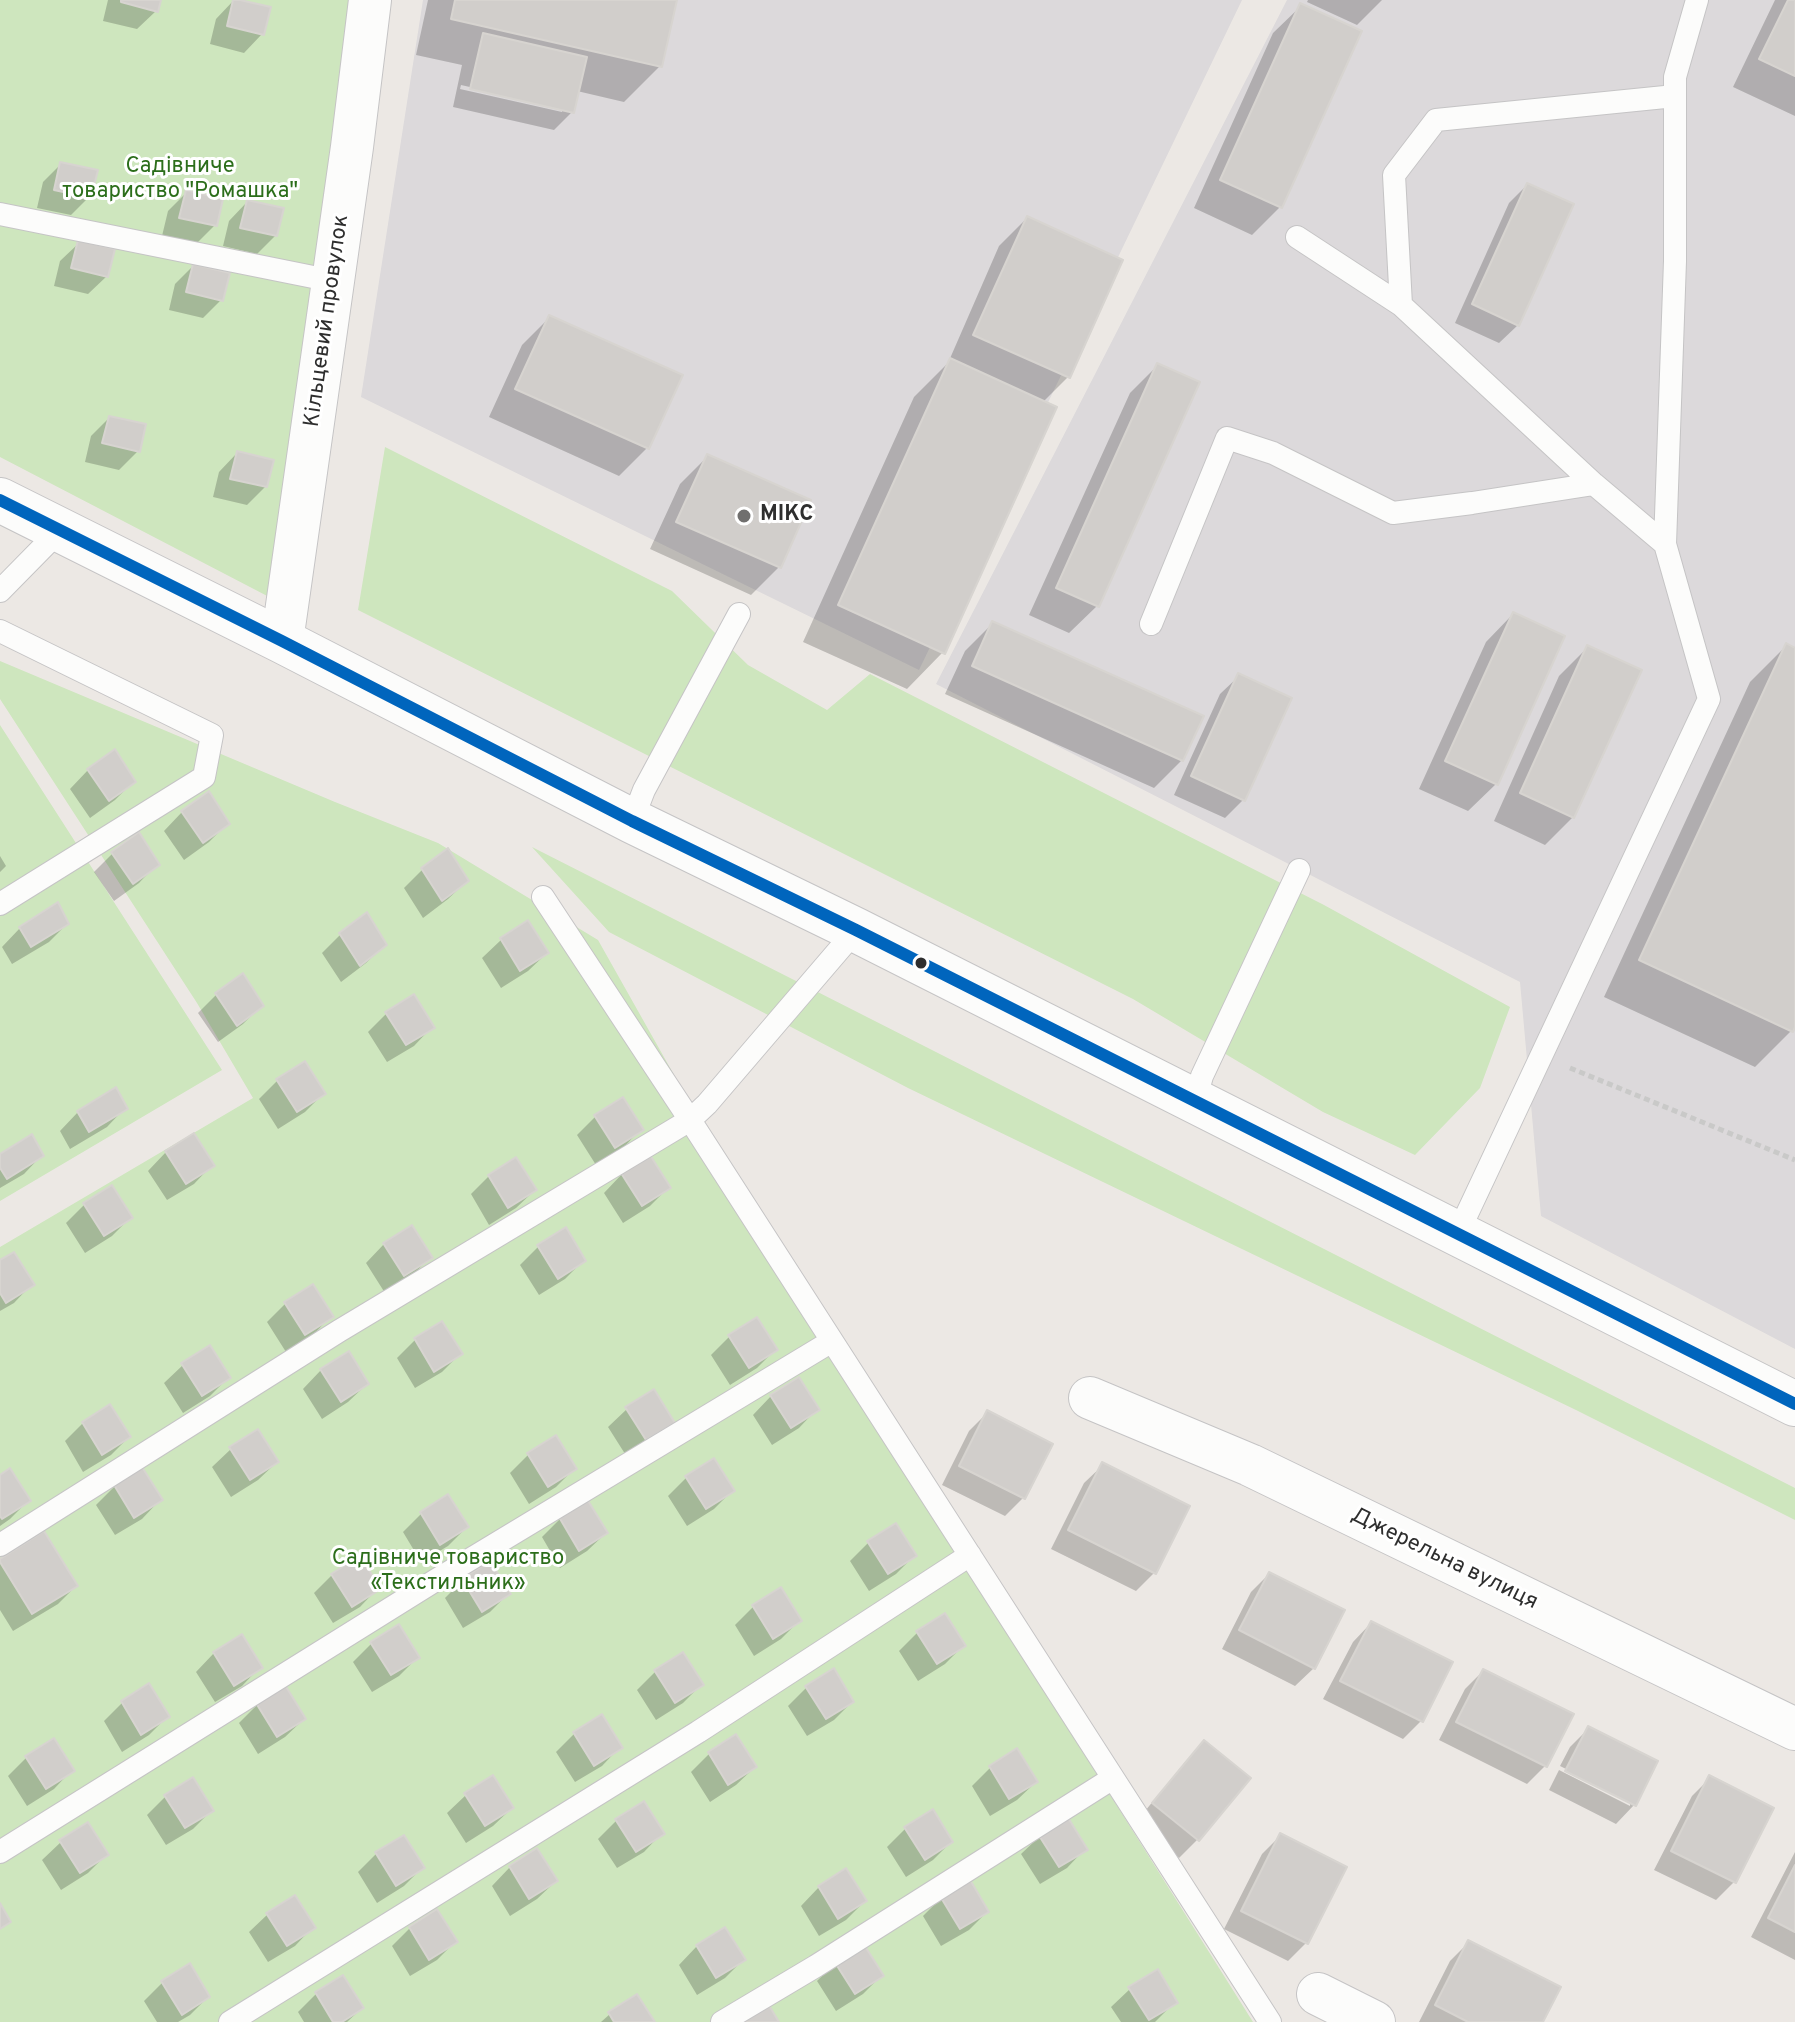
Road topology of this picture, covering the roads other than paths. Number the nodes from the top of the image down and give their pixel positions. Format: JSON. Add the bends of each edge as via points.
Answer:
{"nodes":[{"id":1,"x":370,"y":0,"type":"edge"},
{"id":2,"x":1697,"y":0,"type":"edge"},
{"id":3,"x":1675,"y":96,"type":"junction"},
{"id":4,"x":0,"y":214,"type":"edge"},
{"id":5,"x":1297,"y":237,"type":"dead end"},
{"id":6,"x":333,"y":281,"type":"junction"},
{"id":7,"x":1401,"y":305,"type":"junction"},
{"id":8,"x":1594,"y":484,"type":"junction"},
{"id":9,"x":0,"y":500,"type":"edge"},
{"id":10,"x":60,"y":530,"type":"junction"},
{"id":11,"x":1665,"y":544,"type":"junction"},
{"id":12,"x":0,"y":591,"type":"edge"},
{"id":13,"x":739,"y":614,"type":"dead end"},
{"id":14,"x":1151,"y":624,"type":"dead end"},
{"id":15,"x":0,"y":631,"type":"edge"},
{"id":16,"x":282,"y":641,"type":"junction"},
{"id":17,"x":632,"y":821,"type":"junction"},
{"id":18,"x":1299,"y":870,"type":"dead end"},
{"id":19,"x":543,"y":897,"type":"dead end"},
{"id":20,"x":0,"y":904,"type":"edge"},
{"id":21,"x":856,"y":930,"type":"junction"},
{"id":22,"x":1195,"y":1101,"type":"junction"},
{"id":23,"x":690,"y":1120,"type":"junction"},
{"id":24,"x":1458,"y":1233,"type":"junction"},
{"id":25,"x":832,"y":1341,"type":"junction"},
{"id":26,"x":1090,"y":1398,"type":"dead end"},
{"id":27,"x":1795,"y":1404,"type":"edge"},
{"id":28,"x":0,"y":1545,"type":"edge"},
{"id":29,"x":970,"y":1555,"type":"junction"},
{"id":30,"x":1795,"y":1729,"type":"edge"},
{"id":31,"x":1113,"y":1778,"type":"junction"},
{"id":32,"x":0,"y":1852,"type":"edge"},
{"id":33,"x":1318,"y":1994,"type":"dead end"},
{"id":34,"x":230,"y":2022,"type":"edge"},
{"id":35,"x":722,"y":2022,"type":"edge"},
{"id":36,"x":1270,"y":2022,"type":"edge"},
{"id":37,"x":1374,"y":2022,"type":"edge"}],
"edges":[{"from":1,"to":6,"type":"street","name":"Кільцевий провулок"},
{"from":2,"to":3,"type":"lane","via":[[1675,77]]},
{"from":3,"to":7,"type":"lane","via":[[1436,120],[1394,175]]},
{"from":3,"to":11,"type":"lane"},
{"from":4,"to":6,"type":"lane"},
{"from":5,"to":7,"type":"lane"},
{"from":6,"to":16,"type":"street","name":"Кільцевий провулок"},
{"from":7,"to":8,"type":"lane"},
{"from":8,"to":11,"type":"lane"},
{"from":8,"to":14,"type":"lane","via":[[1393,513],[1273,453],[1227,438]]},
{"from":9,"to":10,"type":"main road"},
{"from":10,"to":12,"type":"lane"},
{"from":10,"to":16,"type":"main road"},
{"from":11,"to":24,"type":"lane","via":[[1709,699]]},
{"from":13,"to":17,"type":"lane"},
{"from":15,"to":20,"type":"lane","via":[[212,735],[204,777]]},
{"from":16,"to":17,"type":"main road"},
{"from":17,"to":21,"type":"main road"},
{"from":18,"to":22,"type":"lane"},
{"from":19,"to":23,"type":"lane"},
{"from":21,"to":22,"type":"main road"},
{"from":21,"to":23,"type":"lane"},
{"from":22,"to":24,"type":"main road"},
{"from":23,"to":25,"type":"lane"},
{"from":23,"to":28,"type":"lane","via":[[339,1331]]},
{"from":24,"to":27,"type":"main road"},
{"from":25,"to":29,"type":"lane"},
{"from":25,"to":32,"type":"lane"},
{"from":26,"to":30,"type":"street","name":"Джерельна вулиця","via":[[1250,1465]]},
{"from":29,"to":31,"type":"lane"},
{"from":29,"to":34,"type":"lane","via":[[685,1740]]},
{"from":31,"to":35,"type":"lane"},
{"from":31,"to":36,"type":"lane"},
{"from":33,"to":37,"type":"street"}]}
